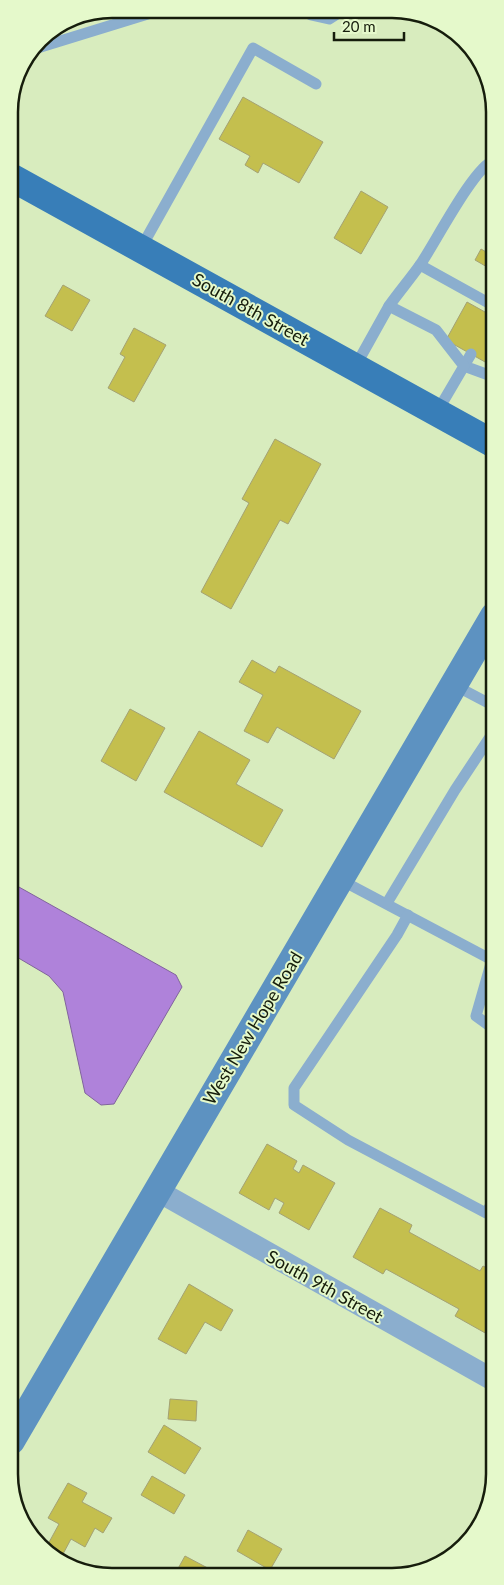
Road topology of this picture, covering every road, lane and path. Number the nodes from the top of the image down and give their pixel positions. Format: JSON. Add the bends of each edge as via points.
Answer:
{"nodes":[{"id":1,"x":135,"y":18,"type":"edge"},
{"id":2,"x":44,"y":46,"type":"edge"},
{"id":3,"x":316,"y":84,"type":"dead end"},
{"id":4,"x":486,"y":165,"type":"edge"},
{"id":5,"x":18,"y":181,"type":"edge"},
{"id":6,"x":141,"y":248,"type":"junction"},
{"id":7,"x":420,"y":266,"type":"junction"},
{"id":8,"x":389,"y":306,"type":"junction"},
{"id":9,"x":486,"y":307,"type":"edge"},
{"id":10,"x":471,"y":354,"type":"dead end"},
{"id":11,"x":464,"y":366,"type":"junction"},
{"id":12,"x":355,"y":367,"type":"junction"},
{"id":13,"x":486,"y":374,"type":"edge"},
{"id":14,"x":437,"y":412,"type":"junction"},
{"id":15,"x":486,"y":440,"type":"edge"},
{"id":16,"x":486,"y":630,"type":"edge"},
{"id":17,"x":454,"y":685,"type":"junction"},
{"id":18,"x":486,"y":702,"type":"edge"},
{"id":19,"x":486,"y":746,"type":"edge"},
{"id":20,"x":339,"y":879,"type":"junction"},
{"id":21,"x":387,"y":903,"type":"junction"},
{"id":22,"x":408,"y":915,"type":"junction"},
{"id":23,"x":486,"y":954,"type":"edge"},
{"id":24,"x":486,"y":982,"type":"edge"},
{"id":25,"x":486,"y":1023,"type":"edge"},
{"id":26,"x":156,"y":1190,"type":"junction"},
{"id":27,"x":486,"y":1213,"type":"edge"},
{"id":28,"x":486,"y":1376,"type":"edge"},
{"id":29,"x":18,"y":1429,"type":"edge"}],
"edges":[{"from":1,"to":2,"type":"lane"},
{"from":3,"to":6,"type":"lane","via":[[253,48]]},
{"from":4,"to":7,"type":"lane","via":[[475,177]]},
{"from":5,"to":6,"type":"main road","name":"South 8th Street"},
{"from":6,"to":12,"type":"main road","name":"South 8th Street"},
{"from":7,"to":8,"type":"lane"},
{"from":7,"to":9,"type":"lane"},
{"from":8,"to":11,"type":"lane","via":[[436,330]]},
{"from":8,"to":12,"type":"lane"},
{"from":10,"to":11,"type":"lane"},
{"from":11,"to":13,"type":"lane"},
{"from":11,"to":14,"type":"lane"},
{"from":12,"to":14,"type":"main road","name":"South 8th Street"},
{"from":14,"to":15,"type":"main road","name":"South 8th Street"},
{"from":16,"to":17,"type":"main road","name":"West New Hope Road"},
{"from":17,"to":18,"type":"lane"},
{"from":17,"to":20,"type":"main road","name":"West New Hope Road"},
{"from":19,"to":21,"type":"lane"},
{"from":20,"to":21,"type":"lane"},
{"from":20,"to":26,"type":"main road","name":"West New Hope Road"},
{"from":21,"to":22,"type":"lane"},
{"from":22,"to":23,"type":"lane"},
{"from":22,"to":27,"type":"lane","via":[[294,1088],[294,1105],[348,1140]]},
{"from":24,"to":25,"type":"lane","via":[[476,1016]]},
{"from":26,"to":28,"type":"street","name":"South 9th Street"},
{"from":26,"to":29,"type":"main road","name":"West New Hope Road"}]}
